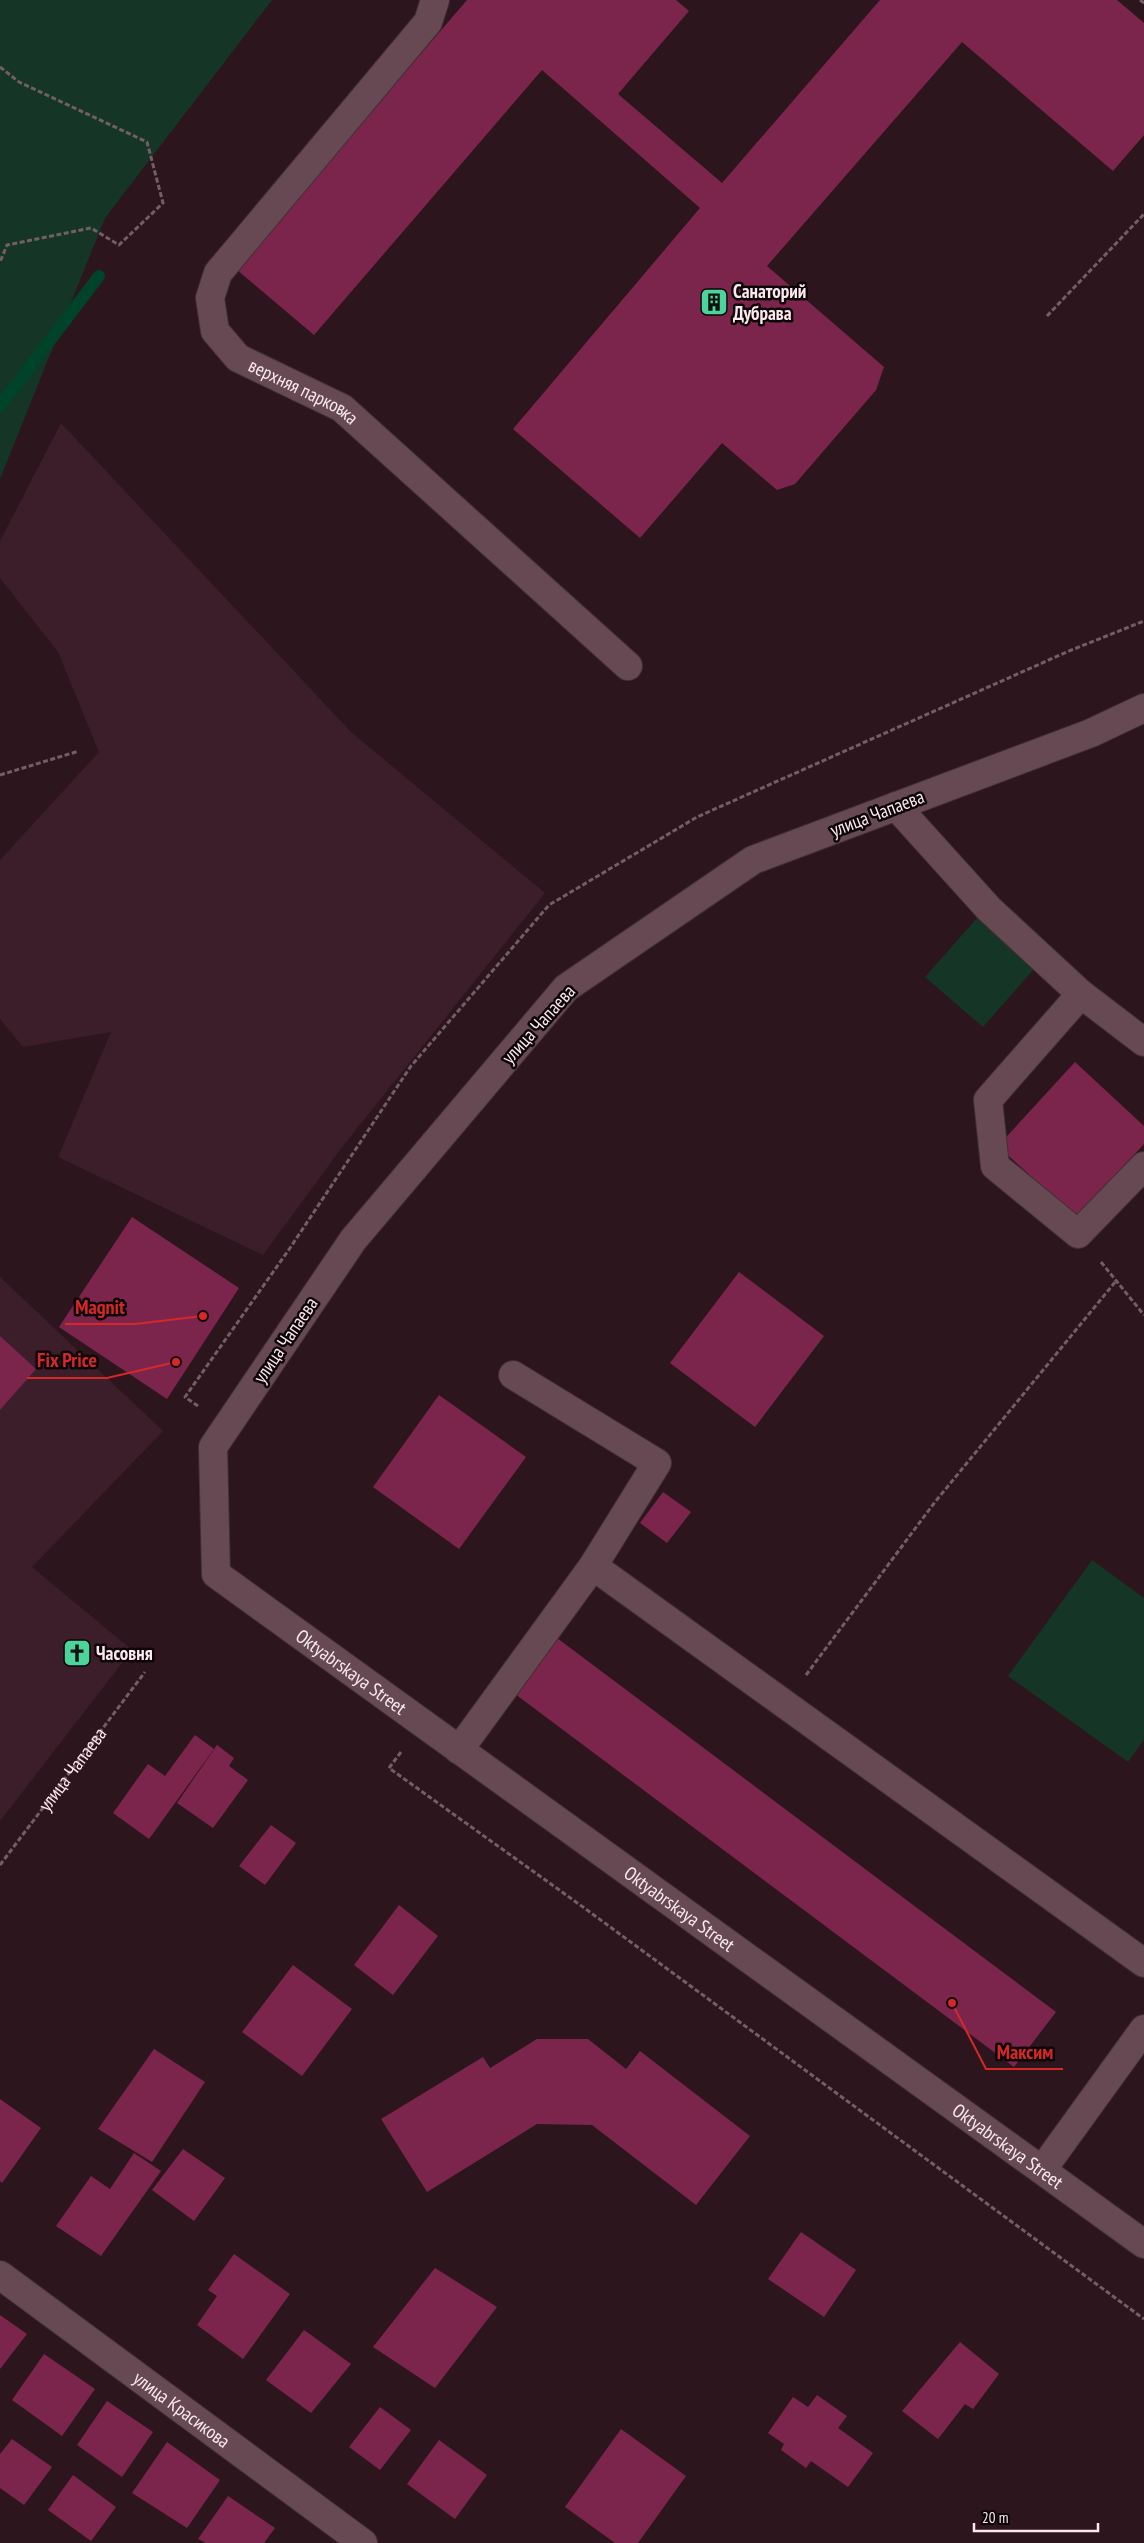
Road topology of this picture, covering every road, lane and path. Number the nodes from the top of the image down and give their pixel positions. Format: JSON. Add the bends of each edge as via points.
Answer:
{"nodes":[{"id":1,"x":435,"y":0,"type":"edge"},
{"id":2,"x":1140,"y":0,"type":"edge"},
{"id":3,"x":1144,"y":3,"type":"edge"},
{"id":4,"x":0,"y":67,"type":"edge"},
{"id":5,"x":1144,"y":214,"type":"edge"},
{"id":6,"x":0,"y":262,"type":"edge"},
{"id":7,"x":1047,"y":316,"type":"dead end"},
{"id":8,"x":628,"y":666,"type":"dead end"},
{"id":9,"x":1144,"y":708,"type":"edge"},
{"id":10,"x":79,"y":751,"type":"dead end"},
{"id":11,"x":0,"y":775,"type":"edge"},
{"id":12,"x":896,"y":806,"type":"junction"},
{"id":13,"x":1081,"y":994,"type":"junction"},
{"id":14,"x":1144,"y":1042,"type":"edge"},
{"id":15,"x":1144,"y":1166,"type":"edge"},
{"id":16,"x":1078,"y":1234,"type":"junction"},
{"id":17,"x":1116,"y":1281,"type":"junction"},
{"id":18,"x":1144,"y":1314,"type":"edge"},
{"id":19,"x":513,"y":1375,"type":"dead end"},
{"id":20,"x":592,"y":1566,"type":"junction"},
{"id":21,"x":216,"y":1574,"type":"joint"},
{"id":22,"x":145,"y":1672,"type":"dead end"},
{"id":23,"x":784,"y":1704,"type":"junction"},
{"id":24,"x":423,"y":1723,"type":"junction"},
{"id":25,"x":459,"y":1750,"type":"junction"},
{"id":26,"x":0,"y":1865,"type":"edge"},
{"id":27,"x":1144,"y":1963,"type":"edge"},
{"id":28,"x":1144,"y":2029,"type":"edge"},
{"id":29,"x":1042,"y":2170,"type":"junction"},
{"id":30,"x":1144,"y":2244,"type":"edge"},
{"id":31,"x":0,"y":2275,"type":"edge"},
{"id":32,"x":1144,"y":2319,"type":"edge"},
{"id":33,"x":364,"y":2543,"type":"edge"}],
"edges":[{"from":1,"to":8,"type":"street","name":"верхняя парковка","via":[[428,22],[218,273],[210,298],[215,331],[238,358],[342,408]]},
{"from":2,"to":3,"type":"path"},
{"from":4,"to":6,"type":"path","via":[[19,82],[147,142],[163,203],[119,245],[91,228],[7,245]]},
{"from":5,"to":7,"type":"path"},
{"from":9,"to":12,"type":"street","name":"улица Чапаева","via":[[1090,733]]},
{"from":10,"to":11,"type":"path"},
{"from":12,"to":13,"type":"street","via":[[989,909]]},
{"from":12,"to":21,"type":"street","name":"улица Чапаева","via":[[753,860],[566,988],[353,1240],[213,1447]]},
{"from":13,"to":14,"type":"street"},
{"from":13,"to":16,"type":"street","via":[[988,1100],[995,1166]]},
{"from":15,"to":16,"type":"street"},
{"from":16,"to":17,"type":"path"},
{"from":17,"to":18,"type":"path"},
{"from":17,"to":23,"type":"path","via":[[935,1502]]},
{"from":19,"to":20,"type":"street","via":[[656,1463]]},
{"from":20,"to":23,"type":"street"},
{"from":20,"to":25,"type":"street"},
{"from":21,"to":24,"type":"street","name":"Oktyabrskaya Street"},
{"from":22,"to":26,"type":"path","name":"улица Чапаева"},
{"from":23,"to":27,"type":"street"},
{"from":24,"to":25,"type":"street","name":"Oktyabrskaya Street"},
{"from":24,"to":32,"type":"path","via":[[389,1768]]},
{"from":25,"to":29,"type":"street","name":"Oktyabrskaya Street"},
{"from":28,"to":29,"type":"street"},
{"from":29,"to":30,"type":"street","name":"Oktyabrskaya Street"},
{"from":31,"to":33,"type":"street","name":"улица Красикова"}]}
